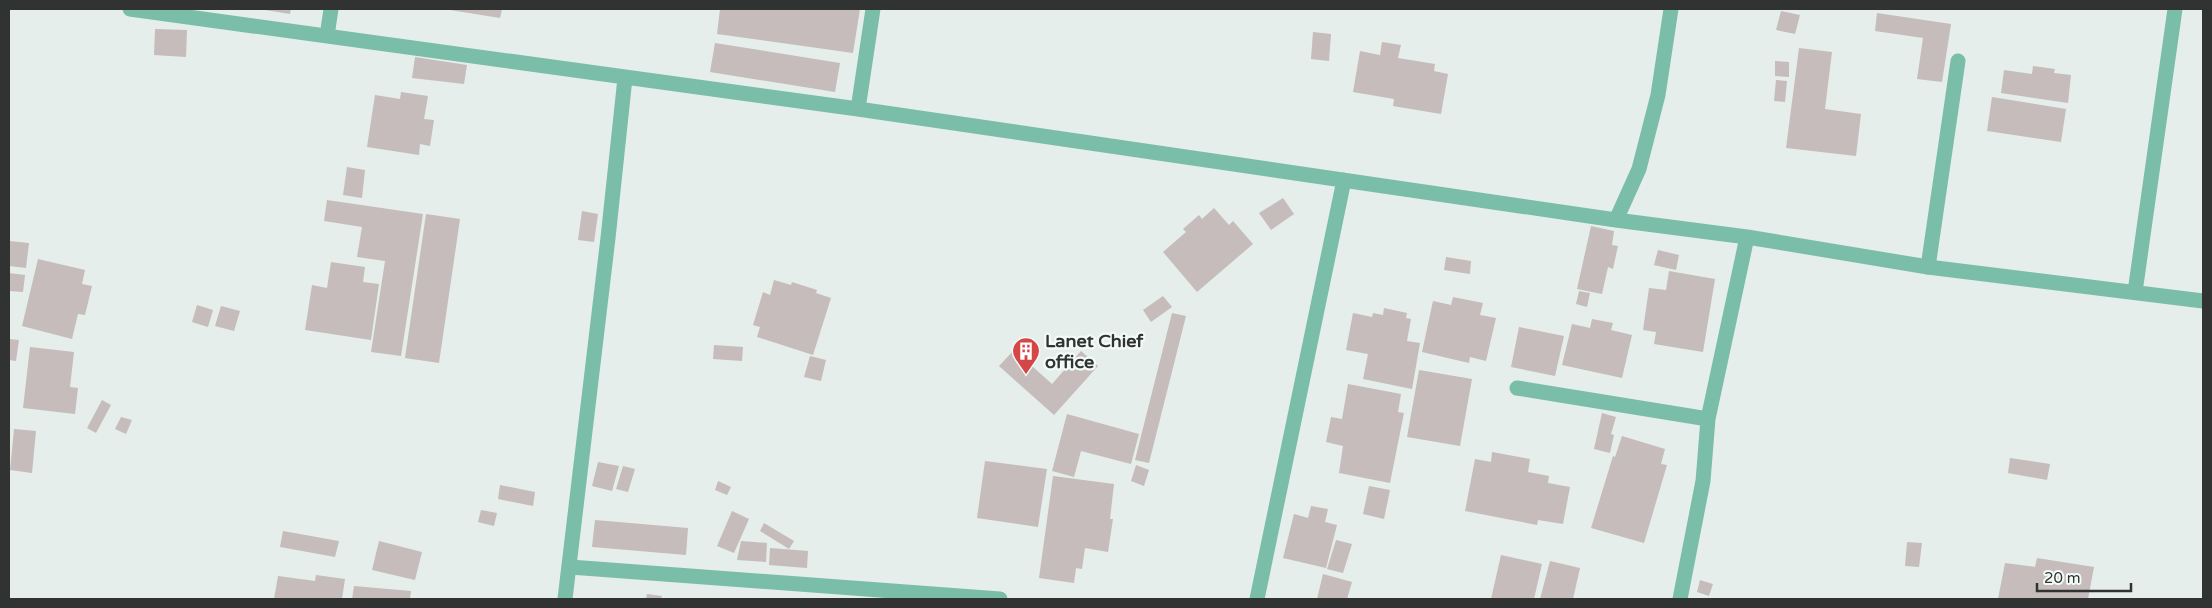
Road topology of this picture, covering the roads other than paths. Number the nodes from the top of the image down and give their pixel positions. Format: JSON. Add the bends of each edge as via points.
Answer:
{"nodes":[{"id":1,"x":130,"y":9,"type":"edge"},
{"id":2,"x":331,"y":9,"type":"edge"},
{"id":3,"x":873,"y":9,"type":"edge"},
{"id":4,"x":1671,"y":9,"type":"edge"},
{"id":5,"x":2175,"y":9,"type":"edge"},
{"id":6,"x":327,"y":36,"type":"junction"},
{"id":7,"x":1958,"y":61,"type":"dead end"},
{"id":8,"x":624,"y":78,"type":"junction"},
{"id":9,"x":858,"y":110,"type":"junction"},
{"id":10,"x":1344,"y":180,"type":"junction"},
{"id":11,"x":1616,"y":220,"type":"junction"},
{"id":12,"x":1747,"y":237,"type":"junction"},
{"id":13,"x":1928,"y":267,"type":"junction"},
{"id":14,"x":2135,"y":292,"type":"junction"},
{"id":15,"x":2203,"y":302,"type":"edge"},
{"id":16,"x":1517,"y":388,"type":"dead end"},
{"id":17,"x":1708,"y":419,"type":"junction"},
{"id":18,"x":570,"y":567,"type":"junction"},
{"id":19,"x":565,"y":599,"type":"edge"},
{"id":20,"x":1000,"y":599,"type":"edge"},
{"id":21,"x":1258,"y":599,"type":"edge"},
{"id":22,"x":1680,"y":599,"type":"edge"}],
"edges":[{"from":1,"to":6,"type":"street"},
{"from":2,"to":6,"type":"street"},
{"from":3,"to":9,"type":"street"},
{"from":4,"to":11,"type":"street","via":[[1658,95],[1639,169]]},
{"from":5,"to":14,"type":"street"},
{"from":6,"to":8,"type":"street"},
{"from":7,"to":13,"type":"street"},
{"from":8,"to":9,"type":"street"},
{"from":8,"to":18,"type":"street"},
{"from":9,"to":10,"type":"street"},
{"from":10,"to":11,"type":"street"},
{"from":10,"to":21,"type":"street"},
{"from":11,"to":12,"type":"street"},
{"from":12,"to":13,"type":"street"},
{"from":12,"to":17,"type":"street"},
{"from":13,"to":14,"type":"street"},
{"from":14,"to":15,"type":"street"},
{"from":16,"to":17,"type":"street"},
{"from":17,"to":22,"type":"street","via":[[1703,481]]},
{"from":18,"to":19,"type":"street"},
{"from":18,"to":20,"type":"street"}]}
